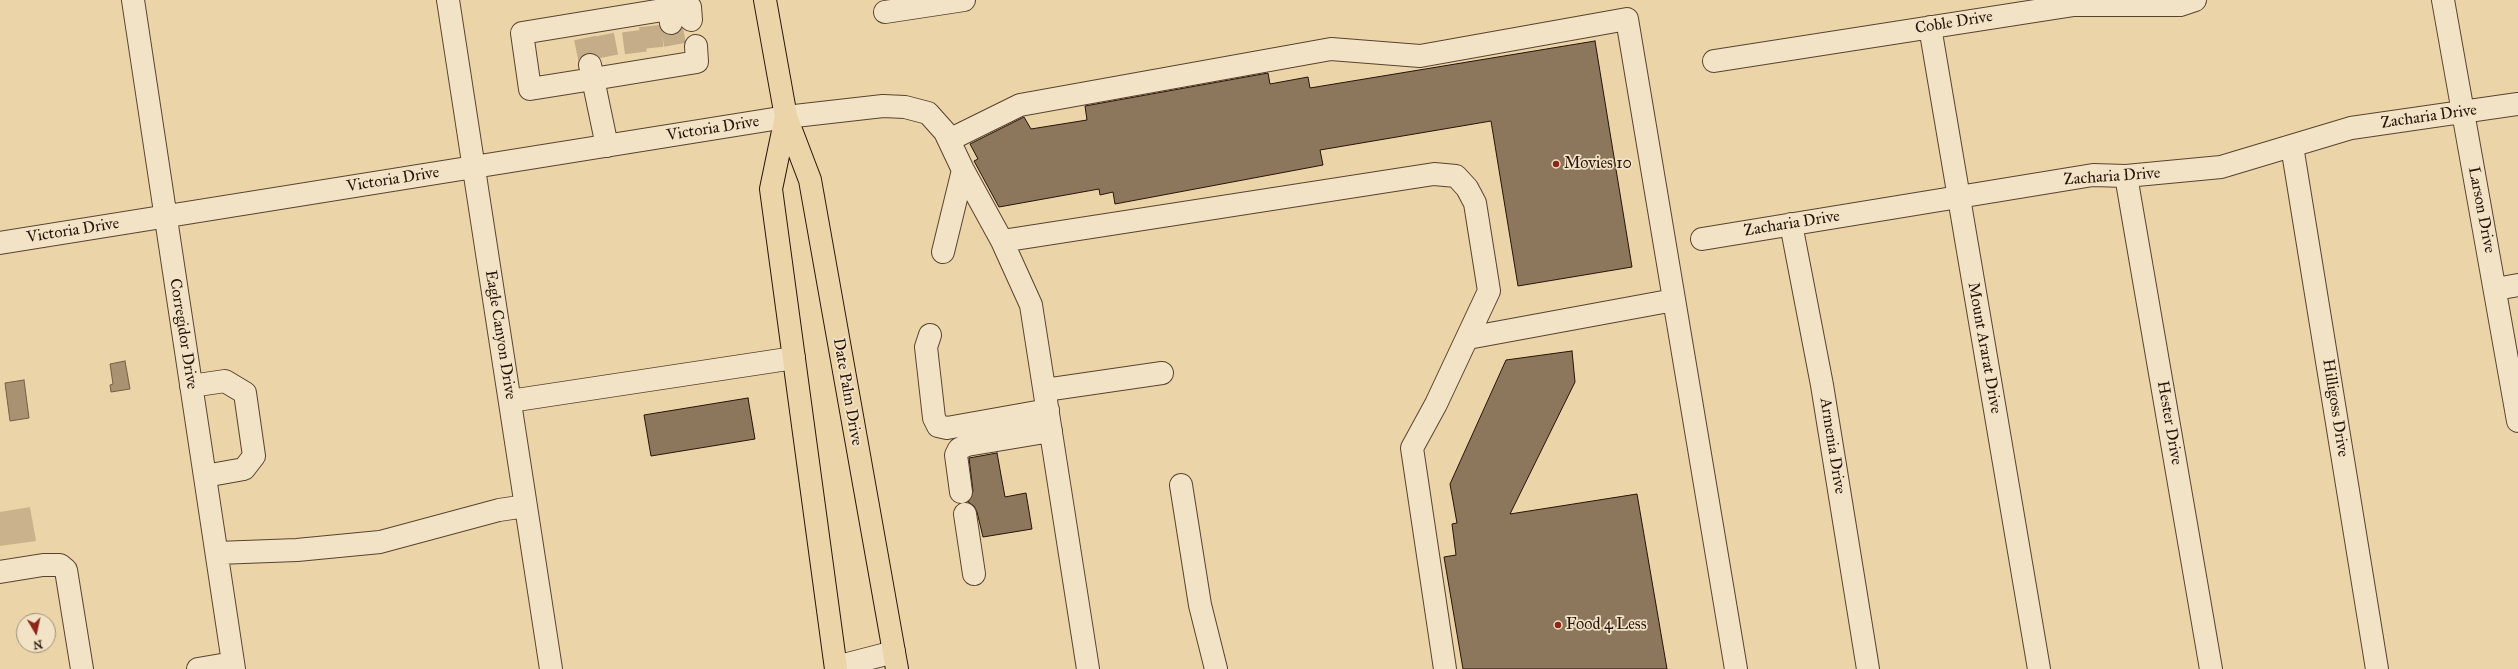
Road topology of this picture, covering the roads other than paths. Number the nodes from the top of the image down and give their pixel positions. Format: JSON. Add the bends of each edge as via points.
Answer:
{"nodes":[{"id":1,"x":133,"y":0,"type":"edge"},
{"id":2,"x":448,"y":0,"type":"edge"},
{"id":3,"x":764,"y":0,"type":"edge"},
{"id":4,"x":2195,"y":0,"type":"edge"},
{"id":5,"x":2443,"y":0,"type":"edge"},
{"id":6,"x":952,"y":1,"type":"edge"},
{"id":7,"x":885,"y":12,"type":"dead end"},
{"id":8,"x":675,"y":13,"type":"edge"},
{"id":9,"x":1930,"y":27,"type":"junction"},
{"id":10,"x":684,"y":54,"type":"dead end"},
{"id":11,"x":1714,"y":61,"type":"dead end"},
{"id":12,"x":601,"y":69,"type":"junction"},
{"id":13,"x":2518,"y":104,"type":"edge"},
{"id":14,"x":2463,"y":113,"type":"junction"},
{"id":15,"x":786,"y":117,"type":"junction"},
{"id":16,"x":950,"y":140,"type":"junction"},
{"id":17,"x":607,"y":146,"type":"junction"},
{"id":18,"x":2292,"y":146,"type":"junction"},
{"id":19,"x":474,"y":167,"type":"junction"},
{"id":20,"x":963,"y":170,"type":"junction"},
{"id":21,"x":2126,"y":176,"type":"junction"},
{"id":22,"x":1958,"y":197,"type":"junction"},
{"id":23,"x":165,"y":216,"type":"junction"},
{"id":24,"x":1791,"y":224,"type":"junction"},
{"id":25,"x":1702,"y":239,"type":"dead end"},
{"id":26,"x":1002,"y":241,"type":"junction"},
{"id":27,"x":0,"y":243,"type":"edge"},
{"id":28,"x":943,"y":252,"type":"dead end"},
{"id":29,"x":2518,"y":285,"type":"edge"},
{"id":30,"x":2496,"y":288,"type":"junction"},
{"id":31,"x":1674,"y":300,"type":"junction"},
{"id":32,"x":930,"y":335,"type":"dead end"},
{"id":33,"x":1468,"y":338,"type":"junction"},
{"id":34,"x":794,"y":358,"type":"junction"},
{"id":35,"x":1162,"y":373,"type":"dead end"},
{"id":36,"x":191,"y":386,"type":"junction"},
{"id":37,"x":510,"y":401,"type":"junction"},
{"id":38,"x":1048,"y":410,"type":"junction"},
{"id":39,"x":2518,"y":421,"type":"edge"},
{"id":40,"x":205,"y":476,"type":"junction"},
{"id":41,"x":1181,"y":485,"type":"dead end"},
{"id":42,"x":962,"y":492,"type":"dead end"},
{"id":43,"x":526,"y":506,"type":"junction"},
{"id":44,"x":965,"y":514,"type":"dead end"},
{"id":45,"x":217,"y":553,"type":"junction"},
{"id":46,"x":0,"y":572,"type":"edge"},
{"id":47,"x":974,"y":574,"type":"dead end"},
{"id":48,"x":895,"y":660,"type":"edge"},
{"id":49,"x":233,"y":666,"type":"edge"},
{"id":50,"x":836,"y":668,"type":"edge"},
{"id":51,"x":82,"y":669,"type":"edge"},
{"id":52,"x":198,"y":669,"type":"edge"},
{"id":53,"x":551,"y":669,"type":"edge"},
{"id":54,"x":1088,"y":669,"type":"edge"},
{"id":55,"x":1216,"y":669,"type":"edge"},
{"id":56,"x":1445,"y":669,"type":"edge"},
{"id":57,"x":1736,"y":669,"type":"edge"},
{"id":58,"x":1868,"y":669,"type":"edge"},
{"id":59,"x":2039,"y":669,"type":"edge"},
{"id":60,"x":2211,"y":669,"type":"edge"},
{"id":61,"x":2377,"y":669,"type":"edge"}],
"edges":[{"from":1,"to":23,"type":"street","name":"Corregidor Drive"},
{"from":2,"to":19,"type":"street","name":"Eagle Canyon Drive"},
{"from":3,"to":15,"type":"main road","name":"Date Palm Drive"},
{"from":4,"to":9,"type":"street","name":"Coble Drive","via":[[2180,5],[2074,5]]},
{"from":5,"to":14,"type":"street","name":"Larson Drive"},
{"from":6,"to":7,"type":"street"},
{"from":8,"to":12,"type":"street","via":[[593,29],[522,33],[530,88]]},
{"from":9,"to":11,"type":"street","name":"Coble Drive"},
{"from":9,"to":22,"type":"street","name":"Mount Ararat Drive"},
{"from":10,"to":12,"type":"street"},
{"from":12,"to":17,"type":"street"},
{"from":13,"to":14,"type":"street","name":"Zacharia Drive"},
{"from":14,"to":18,"type":"street","name":"Zacharia Drive","via":[[2351,128]]},
{"from":14,"to":30,"type":"street","name":"Larson Drive"},
{"from":15,"to":16,"type":"street","name":"Victoria Drive","via":[[883,106],[905,107],[928,113]]},
{"from":15,"to":17,"type":"street","name":"Victoria Drive"},
{"from":15,"to":34,"type":"main road","name":"Date Palm Drive","via":[[771,189]]},
{"from":15,"to":48,"type":"main road","name":"Date Palm Drive","via":[[810,180]]},
{"from":16,"to":20,"type":"street","name":"Victoria Drive"},
{"from":16,"to":31,"type":"street","via":[[1020,105],[1323,51],[1420,56],[1627,19]]},
{"from":17,"to":19,"type":"street","name":"Victoria Drive"},
{"from":18,"to":21,"type":"street","name":"Zacharia Drive","via":[[2221,167]]},
{"from":18,"to":61,"type":"street","name":"Hilligoss Drive"},
{"from":19,"to":23,"type":"street","name":"Victoria Drive"},
{"from":19,"to":37,"type":"street","name":"Eagle Canyon Drive"},
{"from":20,"to":26,"type":"street","name":"Victoria Drive"},
{"from":20,"to":28,"type":"street"},
{"from":21,"to":22,"type":"street","name":"Zacharia Drive","via":[[2093,175]]},
{"from":21,"to":60,"type":"street","name":"Hester Drive"},
{"from":22,"to":24,"type":"street","name":"Zacharia Drive"},
{"from":22,"to":59,"type":"street","name":"Mount Ararat Drive"},
{"from":23,"to":27,"type":"street","name":"Victoria Drive"},
{"from":23,"to":36,"type":"street","name":"Corregidor Drive"},
{"from":24,"to":25,"type":"street","name":"Zacharia Drive"},
{"from":24,"to":58,"type":"street","name":"Armenia Drive","via":[[1822,385]]},
{"from":26,"to":33,"type":"street","via":[[1434,174],[1456,176],[1467,188],[1475,203],[1489,291]]},
{"from":26,"to":38,"type":"street","name":"Victoria Drive","via":[[1031,304]]},
{"from":29,"to":30,"type":"street"},
{"from":30,"to":39,"type":"street","name":"Larson Drive"},
{"from":31,"to":33,"type":"street"},
{"from":31,"to":57,"type":"street"},
{"from":32,"to":38,"type":"street","via":[[926,347],[934,418],[938,426],[947,428]]},
{"from":33,"to":56,"type":"street","via":[[1412,448]]},
{"from":34,"to":37,"type":"street"},
{"from":34,"to":50,"type":"main road","name":"Date Palm Drive"},
{"from":35,"to":38,"type":"street"},
{"from":36,"to":40,"type":"street","name":"Corregidor Drive"},
{"from":36,"to":40,"type":"street","via":[[225,381],[245,393],[254,456],[244,469]]},
{"from":37,"to":43,"type":"street","name":"Eagle Canyon Drive"},
{"from":38,"to":42,"type":"street","via":[[960,449],[956,455]]},
{"from":38,"to":54,"type":"street","name":"Victoria Drive"},
{"from":40,"to":45,"type":"street","name":"Corregidor Drive"},
{"from":41,"to":55,"type":"street","via":[[1200,605]]},
{"from":43,"to":45,"type":"street","via":[[499,510],[380,542],[298,550]]},
{"from":43,"to":53,"type":"street","name":"Eagle Canyon Drive"},
{"from":44,"to":47,"type":"street"},
{"from":45,"to":49,"type":"street","name":"Corregidor Drive"},
{"from":46,"to":51,"type":"street","via":[[43,565],[60,565],[66,570]]},
{"from":48,"to":50,"type":"street"},
{"from":49,"to":52,"type":"street"}]}
